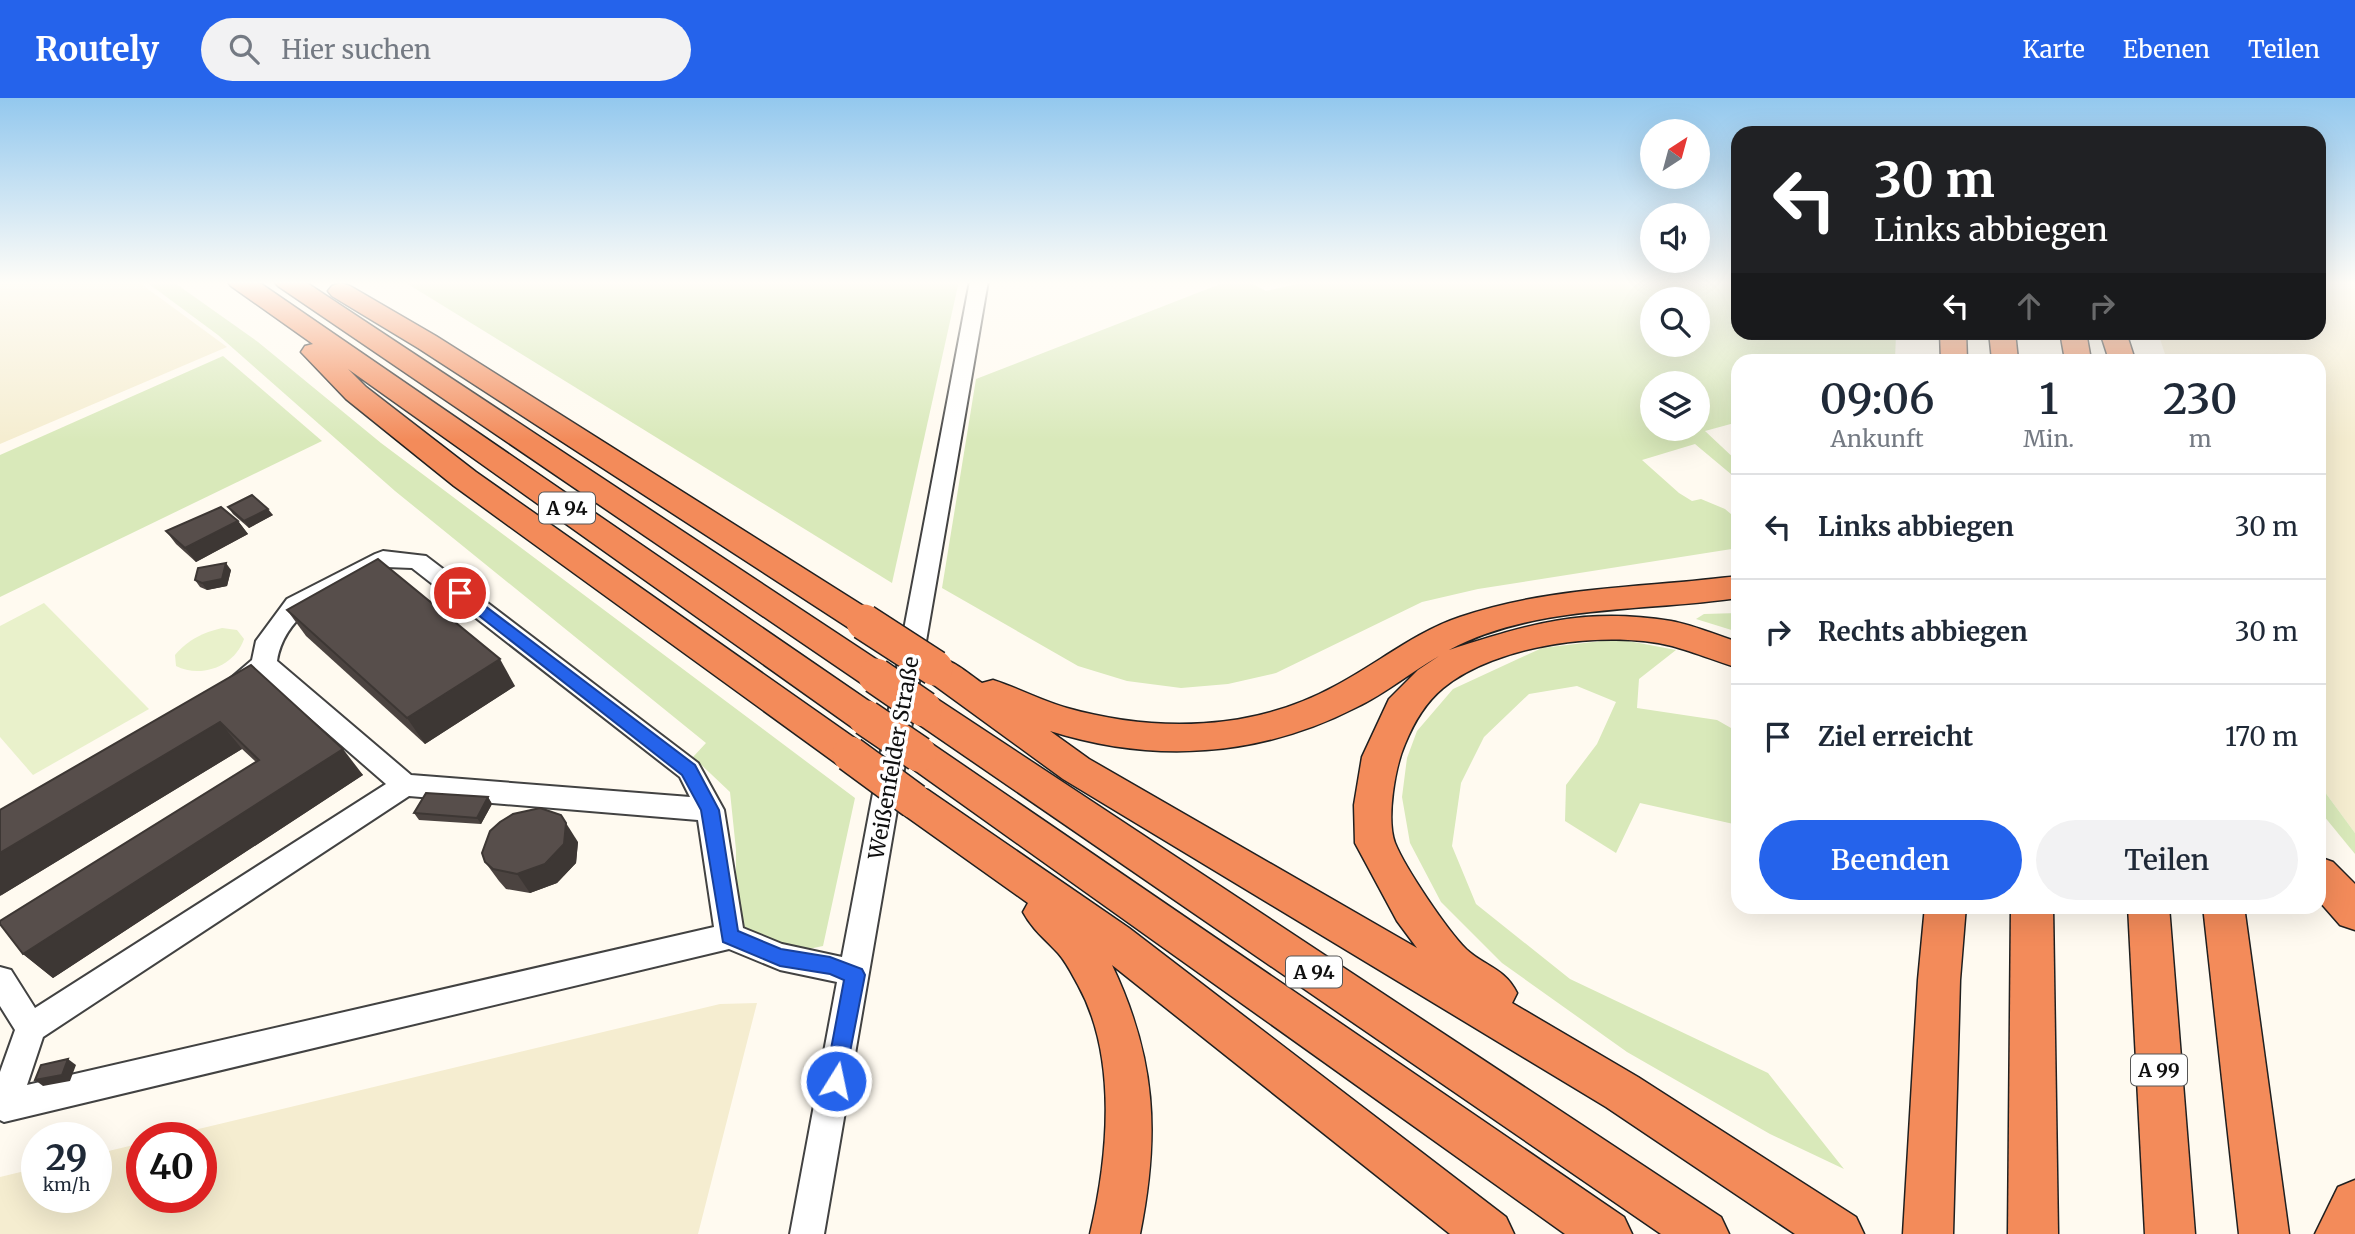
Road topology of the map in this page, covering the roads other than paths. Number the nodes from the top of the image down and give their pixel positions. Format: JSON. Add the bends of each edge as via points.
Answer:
{"nodes":[{"id":1,"x":292,"y":334,"type":"edge"},
{"id":2,"x":338,"y":334,"type":"edge"},
{"id":3,"x":345,"y":334,"type":"edge"},
{"id":4,"x":414,"y":334,"type":"edge"},
{"id":5,"x":440,"y":334,"type":"edge"},
{"id":6,"x":970,"y":334,"type":"edge"},
{"id":7,"x":467,"y":369,"type":"junction"},
{"id":8,"x":1731,"y":588,"type":"edge"},
{"id":9,"x":1731,"y":653,"type":"edge"},
{"id":10,"x":264,"y":664,"type":"junction"},
{"id":11,"x":935,"y":668,"type":"junction"},
{"id":12,"x":216,"y":704,"type":"edge"},
{"id":13,"x":405,"y":786,"type":"junction"},
{"id":14,"x":710,"y":810,"type":"junction"},
{"id":15,"x":977,"y":847,"type":"junction"},
{"id":16,"x":2326,"y":881,"type":"edge"},
{"id":17,"x":2355,"y":912,"type":"edge"},
{"id":18,"x":1928,"y":914,"type":"edge"},
{"id":19,"x":1945,"y":914,"type":"edge"},
{"id":20,"x":2032,"y":914,"type":"edge"},
{"id":21,"x":2149,"y":914,"type":"edge"},
{"id":22,"x":2224,"y":914,"type":"edge"},
{"id":23,"x":730,"y":936,"type":"junction"},
{"id":24,"x":855,"y":975,"type":"junction"},
{"id":25,"x":0,"y":980,"type":"edge"},
{"id":26,"x":1940,"y":980,"type":"junction"},
{"id":27,"x":32,"y":1028,"type":"junction"},
{"id":28,"x":1622,"y":1092,"type":"junction"},
{"id":29,"x":2355,"y":1204,"type":"edge"},
{"id":30,"x":807,"y":1234,"type":"edge"},
{"id":31,"x":1115,"y":1234,"type":"edge"},
{"id":32,"x":1489,"y":1234,"type":"edge"},
{"id":33,"x":1607,"y":1234,"type":"edge"},
{"id":34,"x":1704,"y":1234,"type":"edge"},
{"id":35,"x":1839,"y":1234,"type":"edge"},
{"id":36,"x":1928,"y":1234,"type":"edge"},
{"id":37,"x":2033,"y":1234,"type":"edge"},
{"id":38,"x":2170,"y":1234,"type":"edge"},
{"id":39,"x":2264,"y":1234,"type":"edge"},
{"id":40,"x":2340,"y":1234,"type":"edge"}],
"edges":[{"from":1,"to":15,"type":"highway","bridge":true,"via":[[421,445]]},
{"from":2,"to":33,"type":"highway","number":"A 94","bridge":true,"via":[[866,718]]},
{"from":3,"to":34,"type":"highway","number":"A 94","bridge":true,"via":[[876,676]]},
{"from":4,"to":7,"type":"highway"},
{"from":5,"to":7,"type":"highway","via":[[458,346]]},
{"from":6,"to":24,"type":"street","name":"Weißenfelder Straße"},
{"from":7,"to":11,"type":"highway","bridge":true},
{"from":8,"to":11,"type":"highway","via":[[1526,610],[1471,626],[1432,643],[1314,713],[1233,736],[1138,738],[1061,721]]},
{"from":9,"to":28,"type":"highway","via":[[1673,634],[1626,628],[1590,627],[1497,645],[1459,660],[1430,679],[1402,709],[1381,757],[1373,805],[1375,843],[1412,909],[1451,962]]},
{"from":10,"to":12,"type":"street"},
{"from":10,"to":13,"type":"street"},
{"from":10,"to":14,"type":"street","via":[[268,641],[295,605],[383,559],[418,561],[689,770]]},
{"from":11,"to":28,"type":"highway","via":[[1076,769]]},
{"from":13,"to":14,"type":"street"},
{"from":13,"to":27,"type":"street"},
{"from":14,"to":23,"type":"street"},
{"from":15,"to":31,"type":"highway","via":[[1003,881],[1063,927],[1089,963],[1118,1032],[1128,1124],[1127,1165]]},
{"from":15,"to":32,"type":"highway","via":[[1114,941]]},
{"from":16,"to":17,"type":"highway"},
{"from":18,"to":26,"type":"highway","via":[[1928,953]]},
{"from":19,"to":26,"type":"highway"},
{"from":20,"to":37,"type":"highway"},
{"from":21,"to":38,"type":"highway","number":"A 99"},
{"from":22,"to":39,"type":"highway"},
{"from":23,"to":24,"type":"street","via":[[780,957]]},
{"from":23,"to":27,"type":"street","via":[[4,1106]]},
{"from":24,"to":30,"type":"street","name":"Weißenfelder Straße"},
{"from":25,"to":27,"type":"street"},
{"from":26,"to":36,"type":"highway"},
{"from":28,"to":35,"type":"highway"},
{"from":29,"to":40,"type":"highway"}]}
